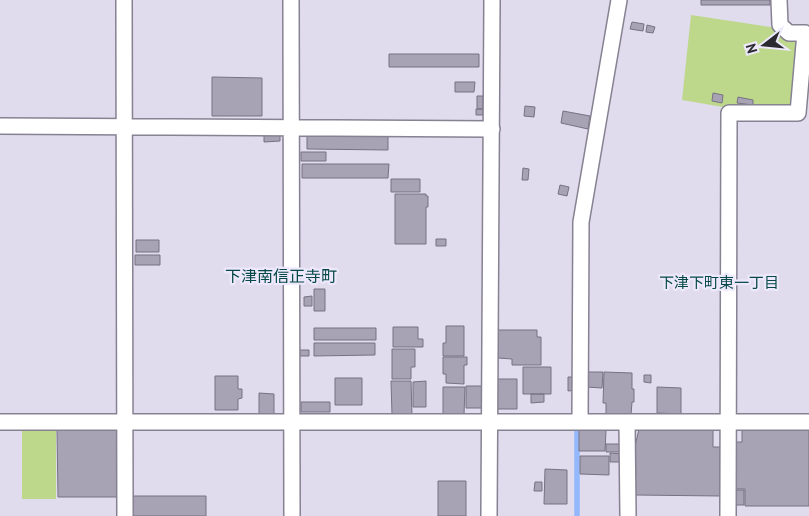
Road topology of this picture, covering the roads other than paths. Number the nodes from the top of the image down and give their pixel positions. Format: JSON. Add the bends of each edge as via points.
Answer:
{"nodes":[{"id":1,"x":124,"y":0,"type":"edge"},
{"id":2,"x":291,"y":0,"type":"edge"},
{"id":3,"x":492,"y":0,"type":"edge"},
{"id":4,"x":619,"y":0,"type":"edge"},
{"id":5,"x":779,"y":0,"type":"edge"},
{"id":6,"x":0,"y":126,"type":"edge"},
{"id":7,"x":124,"y":126,"type":"junction"},
{"id":8,"x":291,"y":128,"type":"junction"},
{"id":9,"x":492,"y":129,"type":"junction"},
{"id":10,"x":0,"y":422,"type":"edge"},
{"id":11,"x":125,"y":422,"type":"junction"},
{"id":12,"x":292,"y":422,"type":"junction"},
{"id":13,"x":489,"y":422,"type":"junction"},
{"id":14,"x":580,"y":422,"type":"junction"},
{"id":15,"x":627,"y":422,"type":"junction"},
{"id":16,"x":727,"y":422,"type":"junction"},
{"id":17,"x":809,"y":422,"type":"edge"},
{"id":18,"x":125,"y":516,"type":"edge"},
{"id":19,"x":292,"y":516,"type":"edge"},
{"id":20,"x":489,"y":516,"type":"edge"},
{"id":21,"x":628,"y":516,"type":"edge"},
{"id":22,"x":728,"y":516,"type":"edge"}],
"edges":[{"from":1,"to":7,"type":"street"},
{"from":2,"to":8,"type":"street"},
{"from":3,"to":9,"type":"street"},
{"from":4,"to":14,"type":"street","via":[[581,222]]},
{"from":5,"to":16,"type":"street","via":[[780,25],[789,33],[805,32],[798,113],[729,113]]},
{"from":6,"to":7,"type":"street"},
{"from":7,"to":8,"type":"street"},
{"from":7,"to":11,"type":"street"},
{"from":8,"to":9,"type":"street"},
{"from":8,"to":12,"type":"street"},
{"from":9,"to":13,"type":"street"},
{"from":10,"to":11,"type":"street"},
{"from":11,"to":12,"type":"street"},
{"from":11,"to":18,"type":"street"},
{"from":12,"to":13,"type":"street"},
{"from":12,"to":19,"type":"street"},
{"from":13,"to":14,"type":"street"},
{"from":13,"to":20,"type":"street"},
{"from":14,"to":15,"type":"street"},
{"from":15,"to":16,"type":"street"},
{"from":15,"to":21,"type":"street"},
{"from":16,"to":17,"type":"street"},
{"from":16,"to":22,"type":"street"}]}
